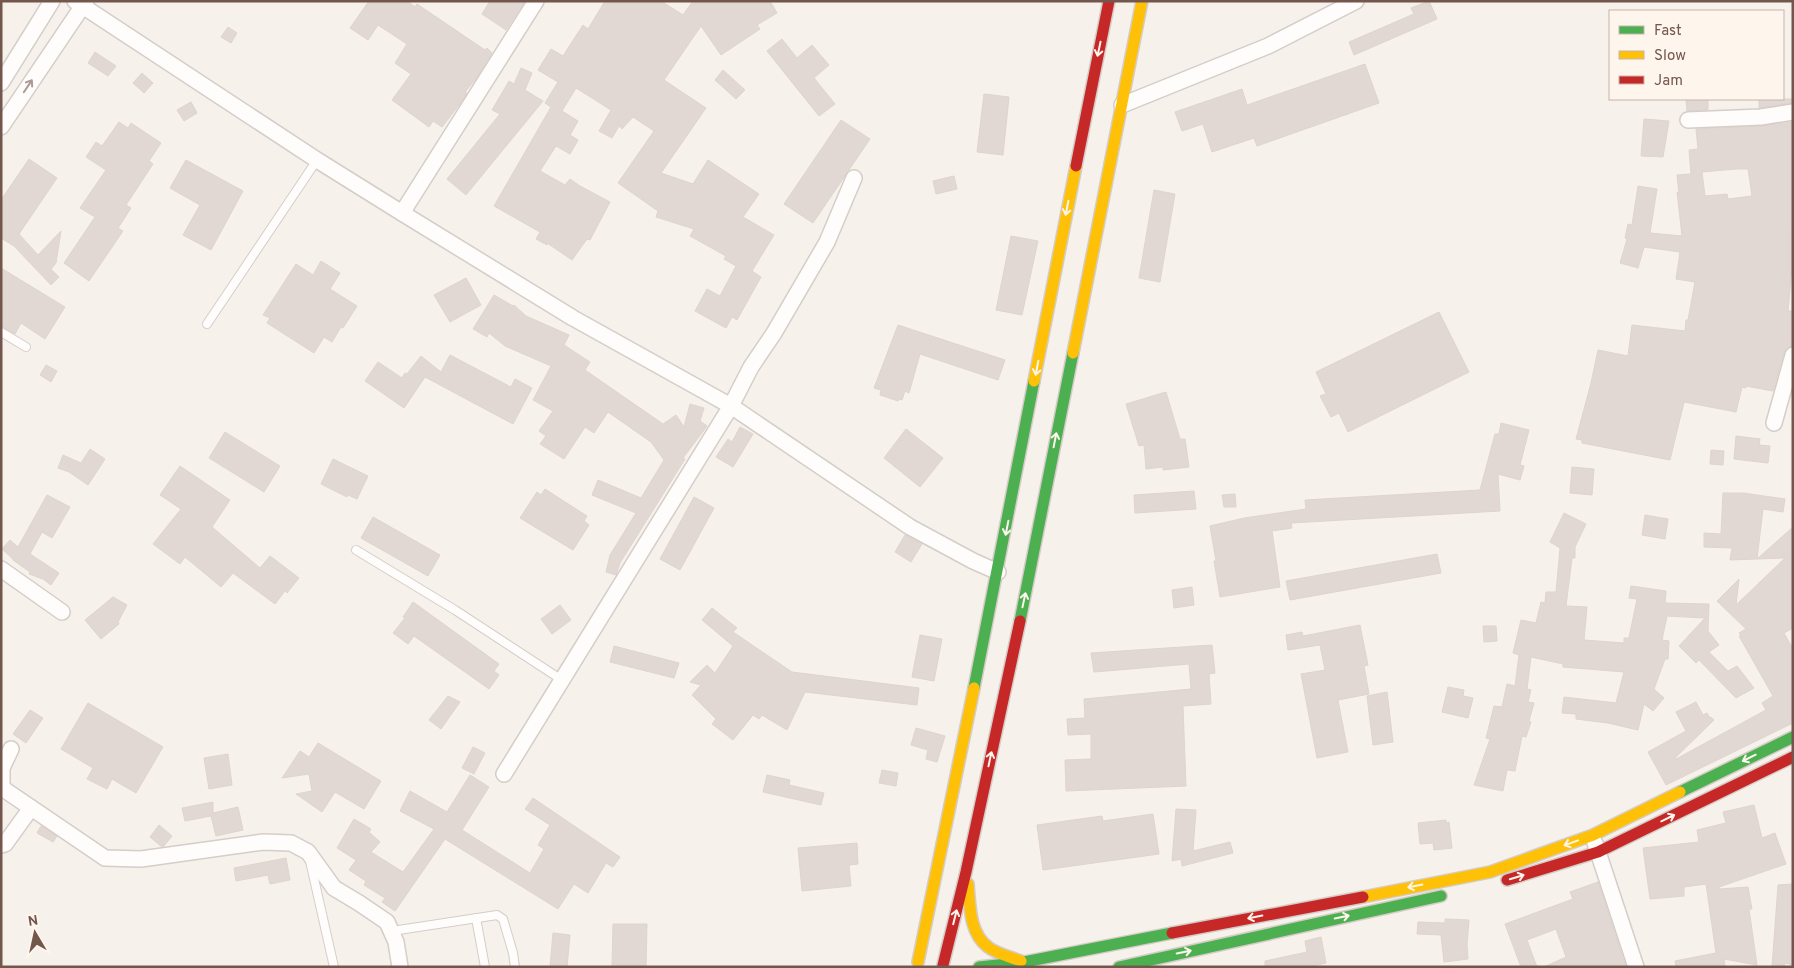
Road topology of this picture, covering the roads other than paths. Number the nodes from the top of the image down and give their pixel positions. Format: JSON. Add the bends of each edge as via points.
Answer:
{"nodes":[{"id":1,"x":52,"y":1,"type":"edge"},
{"id":2,"x":536,"y":1,"type":"edge"},
{"id":3,"x":1109,"y":1,"type":"edge"},
{"id":4,"x":1142,"y":1,"type":"edge"},
{"id":5,"x":1356,"y":1,"type":"edge"},
{"id":6,"x":81,"y":3,"type":"edge"},
{"id":7,"x":1,"y":83,"type":"edge"},
{"id":8,"x":1122,"y":105,"type":"junction"},
{"id":9,"x":1793,"y":112,"type":"edge"},
{"id":10,"x":1688,"y":120,"type":"dead end"},
{"id":11,"x":1,"y":127,"type":"edge"},
{"id":12,"x":317,"y":160,"type":"junction"},
{"id":13,"x":854,"y":178,"type":"dead end"},
{"id":14,"x":402,"y":212,"type":"junction"},
{"id":15,"x":207,"y":324,"type":"dead end"},
{"id":16,"x":1,"y":332,"type":"edge"},
{"id":17,"x":26,"y":347,"type":"dead end"},
{"id":18,"x":1793,"y":355,"type":"edge"},
{"id":19,"x":731,"y":406,"type":"junction"},
{"id":20,"x":1774,"y":423,"type":"dead end"},
{"id":21,"x":356,"y":550,"type":"dead end"},
{"id":22,"x":1,"y":569,"type":"edge"},
{"id":23,"x":998,"y":572,"type":"junction"},
{"id":24,"x":62,"y":612,"type":"dead end"},
{"id":25,"x":562,"y":680,"type":"junction"},
{"id":26,"x":1793,"y":737,"type":"edge"},
{"id":27,"x":11,"y":749,"type":"dead end"},
{"id":28,"x":1793,"y":756,"type":"edge"},
{"id":29,"x":504,"y":774,"type":"dead end"},
{"id":30,"x":31,"y":808,"type":"junction"},
{"id":31,"x":1592,"y":835,"type":"junction"},
{"id":32,"x":1,"y":845,"type":"edge"},
{"id":33,"x":308,"y":852,"type":"junction"},
{"id":34,"x":1598,"y":852,"type":"junction"},
{"id":35,"x":966,"y":872,"type":"junction"},
{"id":36,"x":1492,"y":884,"type":"dead end"},
{"id":37,"x":1454,"y":893,"type":"dead end"},
{"id":38,"x":476,"y":918,"type":"junction"},
{"id":39,"x":392,"y":932,"type":"junction"},
{"id":40,"x":1024,"y":962,"type":"junction"},
{"id":41,"x":934,"y":963,"type":"edge"},
{"id":42,"x":334,"y":967,"type":"edge"},
{"id":43,"x":400,"y":967,"type":"edge"},
{"id":44,"x":485,"y":967,"type":"edge"},
{"id":45,"x":515,"y":967,"type":"edge"},
{"id":46,"x":906,"y":967,"type":"edge"},
{"id":47,"x":978,"y":967,"type":"edge"},
{"id":48,"x":1119,"y":967,"type":"edge"},
{"id":49,"x":1636,"y":967,"type":"edge"}],
"edges":[{"from":1,"to":7,"type":"street"},
{"from":2,"to":14,"type":"street"},
{"from":3,"to":23,"type":"street","one_way":true},
{"from":4,"to":8,"type":"street"},
{"from":5,"to":8,"type":"street","via":[[1268,46]]},
{"from":11,"to":6,"type":"street","one_way":true},
{"from":6,"to":12,"type":"street"},
{"from":35,"to":8,"type":"street","one_way":true,"via":[[1029,578]]},
{"from":9,"to":10,"type":"street","via":[[1761,117]]},
{"from":12,"to":14,"type":"street"},
{"from":12,"to":15,"type":"lane"},
{"from":13,"to":19,"type":"street","via":[[827,242]]},
{"from":14,"to":19,"type":"street","via":[[573,318]]},
{"from":16,"to":17,"type":"lane"},
{"from":18,"to":20,"type":"street"},
{"from":19,"to":23,"type":"street","via":[[910,526]]},
{"from":19,"to":25,"type":"street"},
{"from":21,"to":25,"type":"lane","via":[[456,610]]},
{"from":22,"to":24,"type":"street"},
{"from":23,"to":41,"type":"street"},
{"from":25,"to":29,"type":"street"},
{"from":26,"to":31,"type":"street","one_way":true},
{"from":27,"to":30,"type":"street","via":[[2,768],[2,788]]},
{"from":34,"to":28,"type":"street","one_way":true},
{"from":30,"to":32,"type":"street"},
{"from":30,"to":33,"type":"street","via":[[105,858],[141,860],[263,842],[291,843]]},
{"from":31,"to":34,"type":"street"},
{"from":31,"to":40,"type":"street","one_way":true,"via":[[1490,872]]},
{"from":33,"to":39,"type":"street","via":[[334,888],[387,922]]},
{"from":33,"to":42,"type":"lane"},
{"from":36,"to":34,"type":"street","one_way":true},
{"from":34,"to":49,"type":"street"},
{"from":35,"to":40,"type":"street","via":[[977,935],[988,948]]},
{"from":41,"to":35,"type":"street","one_way":true},
{"from":48,"to":37,"type":"street","one_way":true},
{"from":38,"to":39,"type":"lane"},
{"from":38,"to":44,"type":"lane"},
{"from":38,"to":45,"type":"lane","via":[[497,916],[504,919]]},
{"from":39,"to":43,"type":"street"},
{"from":40,"to":47,"type":"street"},
{"from":41,"to":46,"type":"street"}]}
